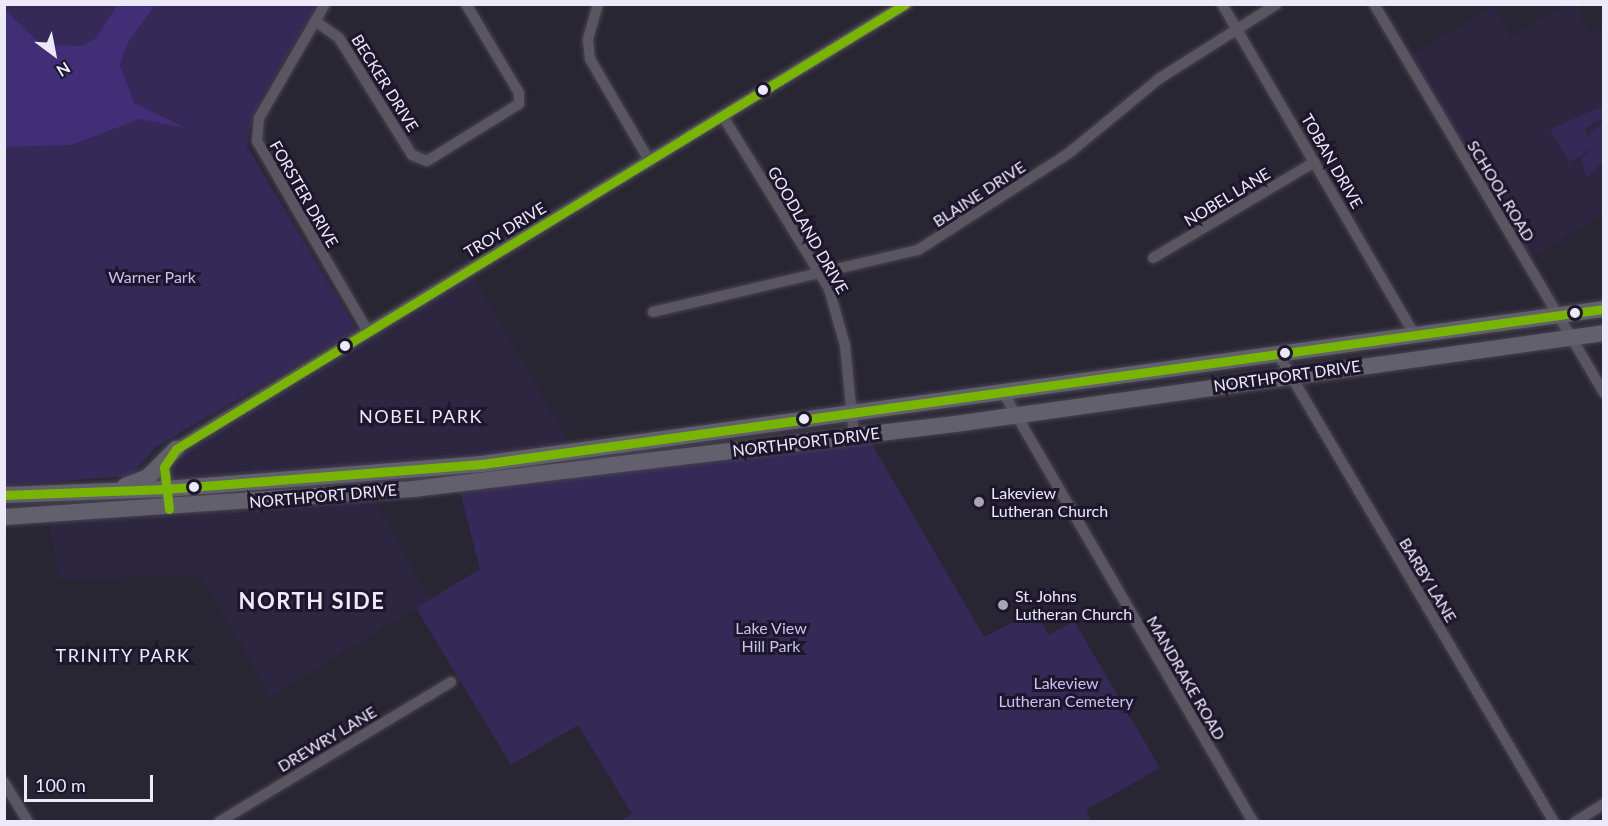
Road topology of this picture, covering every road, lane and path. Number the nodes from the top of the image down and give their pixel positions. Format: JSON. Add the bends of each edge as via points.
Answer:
{"nodes":[{"id":1,"x":325,"y":4,"type":"edge"},
{"id":2,"x":466,"y":4,"type":"edge"},
{"id":3,"x":598,"y":4,"type":"edge"},
{"id":4,"x":906,"y":4,"type":"edge"},
{"id":5,"x":1222,"y":4,"type":"edge"},
{"id":6,"x":1277,"y":4,"type":"edge"},
{"id":7,"x":1374,"y":4,"type":"edge"},
{"id":8,"x":315,"y":21,"type":"junction"},
{"id":9,"x":1238,"y":30,"type":"junction"},
{"id":10,"x":724,"y":118,"type":"junction"},
{"id":11,"x":650,"y":162,"type":"junction"},
{"id":12,"x":1316,"y":162,"type":"junction"},
{"id":13,"x":1153,"y":258,"type":"dead end"},
{"id":14,"x":819,"y":272,"type":"junction"},
{"id":15,"x":1604,"y":309,"type":"edge"},
{"id":16,"x":653,"y":312,"type":"dead end"},
{"id":17,"x":1558,"y":315,"type":"junction"},
{"id":18,"x":368,"y":332,"type":"junction"},
{"id":19,"x":1604,"y":333,"type":"edge"},
{"id":20,"x":1415,"y":335,"type":"junction"},
{"id":21,"x":1570,"y":336,"type":"junction"},
{"id":22,"x":1278,"y":354,"type":"junction"},
{"id":23,"x":1289,"y":376,"type":"junction"},
{"id":24,"x":1604,"y":393,"type":"edge"},
{"id":25,"x":1004,"y":394,"type":"junction"},
{"id":26,"x":851,"y":414,"type":"junction"},
{"id":27,"x":1014,"y":416,"type":"junction"},
{"id":28,"x":854,"y":437,"type":"junction"},
{"id":29,"x":176,"y":448,"type":"junction"},
{"id":30,"x":407,"y":471,"type":"junction"},
{"id":31,"x":165,"y":489,"type":"junction"},
{"id":32,"x":73,"y":494,"type":"junction"},
{"id":33,"x":4,"y":495,"type":"edge"},
{"id":34,"x":36,"y":495,"type":"junction"},
{"id":35,"x":303,"y":498,"type":"junction"},
{"id":36,"x":4,"y":505,"type":"edge"},
{"id":37,"x":171,"y":509,"type":"junction"},
{"id":38,"x":4,"y":517,"type":"edge"},
{"id":39,"x":451,"y":682,"type":"dead end"},
{"id":40,"x":4,"y":782,"type":"edge"},
{"id":41,"x":1604,"y":804,"type":"edge"},
{"id":42,"x":28,"y":822,"type":"edge"},
{"id":43,"x":219,"y":822,"type":"edge"},
{"id":44,"x":1253,"y":822,"type":"edge"},
{"id":45,"x":1554,"y":822,"type":"edge"},
{"id":46,"x":1575,"y":822,"type":"edge"}],
"edges":[{"from":1,"to":8,"type":"street","name":"FORSTER DRIVE"},
{"from":2,"to":8,"type":"street","name":"BECKER DRIVE","via":[[519,93],[519,104],[427,160],[412,155],[339,38]]},
{"from":3,"to":11,"type":"street","via":[[588,40],[590,59]]},
{"from":4,"to":10,"type":"street","name":"TROY DRIVE"},
{"from":5,"to":9,"type":"street","name":"TOBAN DRIVE"},
{"from":6,"to":9,"type":"street","name":"BLAINE DRIVE"},
{"from":7,"to":17,"type":"street","name":"SCHOOL ROAD"},
{"from":8,"to":18,"type":"street","name":"FORSTER DRIVE","via":[[259,118],[257,141]]},
{"from":9,"to":12,"type":"street","name":"TOBAN DRIVE"},
{"from":9,"to":14,"type":"street","name":"BLAINE DRIVE","via":[[1160,78],[1070,153],[937,239],[906,254]]},
{"from":10,"to":11,"type":"street","name":"TROY DRIVE"},
{"from":10,"to":14,"type":"street","name":"GOODLAND DRIVE"},
{"from":11,"to":18,"type":"street","name":"TROY DRIVE"},
{"from":12,"to":13,"type":"street","name":"NOBEL LANE"},
{"from":12,"to":20,"type":"street","name":"TOBAN DRIVE"},
{"from":14,"to":16,"type":"street","name":"BLAINE DRIVE"},
{"from":14,"to":26,"type":"street","name":"GOODLAND DRIVE","via":[[840,317]]},
{"from":15,"to":17,"type":"main road","name":"NORTHPORT DRIVE"},
{"from":17,"to":20,"type":"main road","name":"NORTHPORT DRIVE"},
{"from":17,"to":21,"type":"street","name":"SCHOOL ROAD"},
{"from":18,"to":29,"type":"street","name":"TROY DRIVE"},
{"from":19,"to":21,"type":"main road","name":"NORTHPORT DRIVE"},
{"from":20,"to":22,"type":"main road","name":"NORTHPORT DRIVE"},
{"from":21,"to":23,"type":"main road","name":"NORTHPORT DRIVE"},
{"from":21,"to":24,"type":"street","name":"SCHOOL ROAD"},
{"from":22,"to":23,"type":"street","name":"BARBY LANE"},
{"from":22,"to":25,"type":"main road","name":"NORTHPORT DRIVE"},
{"from":23,"to":27,"type":"main road","name":"NORTHPORT DRIVE"},
{"from":23,"to":45,"type":"street","name":"BARBY LANE"},
{"from":25,"to":26,"type":"main road","name":"NORTHPORT DRIVE"},
{"from":25,"to":27,"type":"street","name":"MANDRAKE ROAD"},
{"from":26,"to":28,"type":"street","name":"GOODLAND DRIVE"},
{"from":26,"to":30,"type":"main road","name":"NORTHPORT DRIVE"},
{"from":27,"to":28,"type":"main road","name":"NORTHPORT DRIVE"},
{"from":27,"to":44,"type":"street","name":"MANDRAKE ROAD"},
{"from":28,"to":35,"type":"main road","name":"NORTHPORT DRIVE"},
{"from":29,"to":31,"type":"street","via":[[164,463]]},
{"from":29,"to":32,"type":"main road","via":[[140,482]]},
{"from":30,"to":31,"type":"main road","name":"NORTHPORT DRIVE"},
{"from":30,"to":35,"type":"main road","via":[[399,480],[344,485]]},
{"from":31,"to":32,"type":"main road","name":"NORTHPORT DRIVE"},
{"from":31,"to":37,"type":"street"},
{"from":32,"to":34,"type":"main road","name":"NORTHPORT DRIVE"},
{"from":33,"to":34,"type":"main road","name":"NORTHPORT DRIVE"},
{"from":34,"to":36,"type":"main road"},
{"from":35,"to":37,"type":"main road","name":"NORTHPORT DRIVE"},
{"from":37,"to":38,"type":"main road","name":"NORTHPORT DRIVE"},
{"from":39,"to":43,"type":"street","name":"DREWRY LANE"},
{"from":40,"to":42,"type":"street"},
{"from":41,"to":46,"type":"street"}]}
